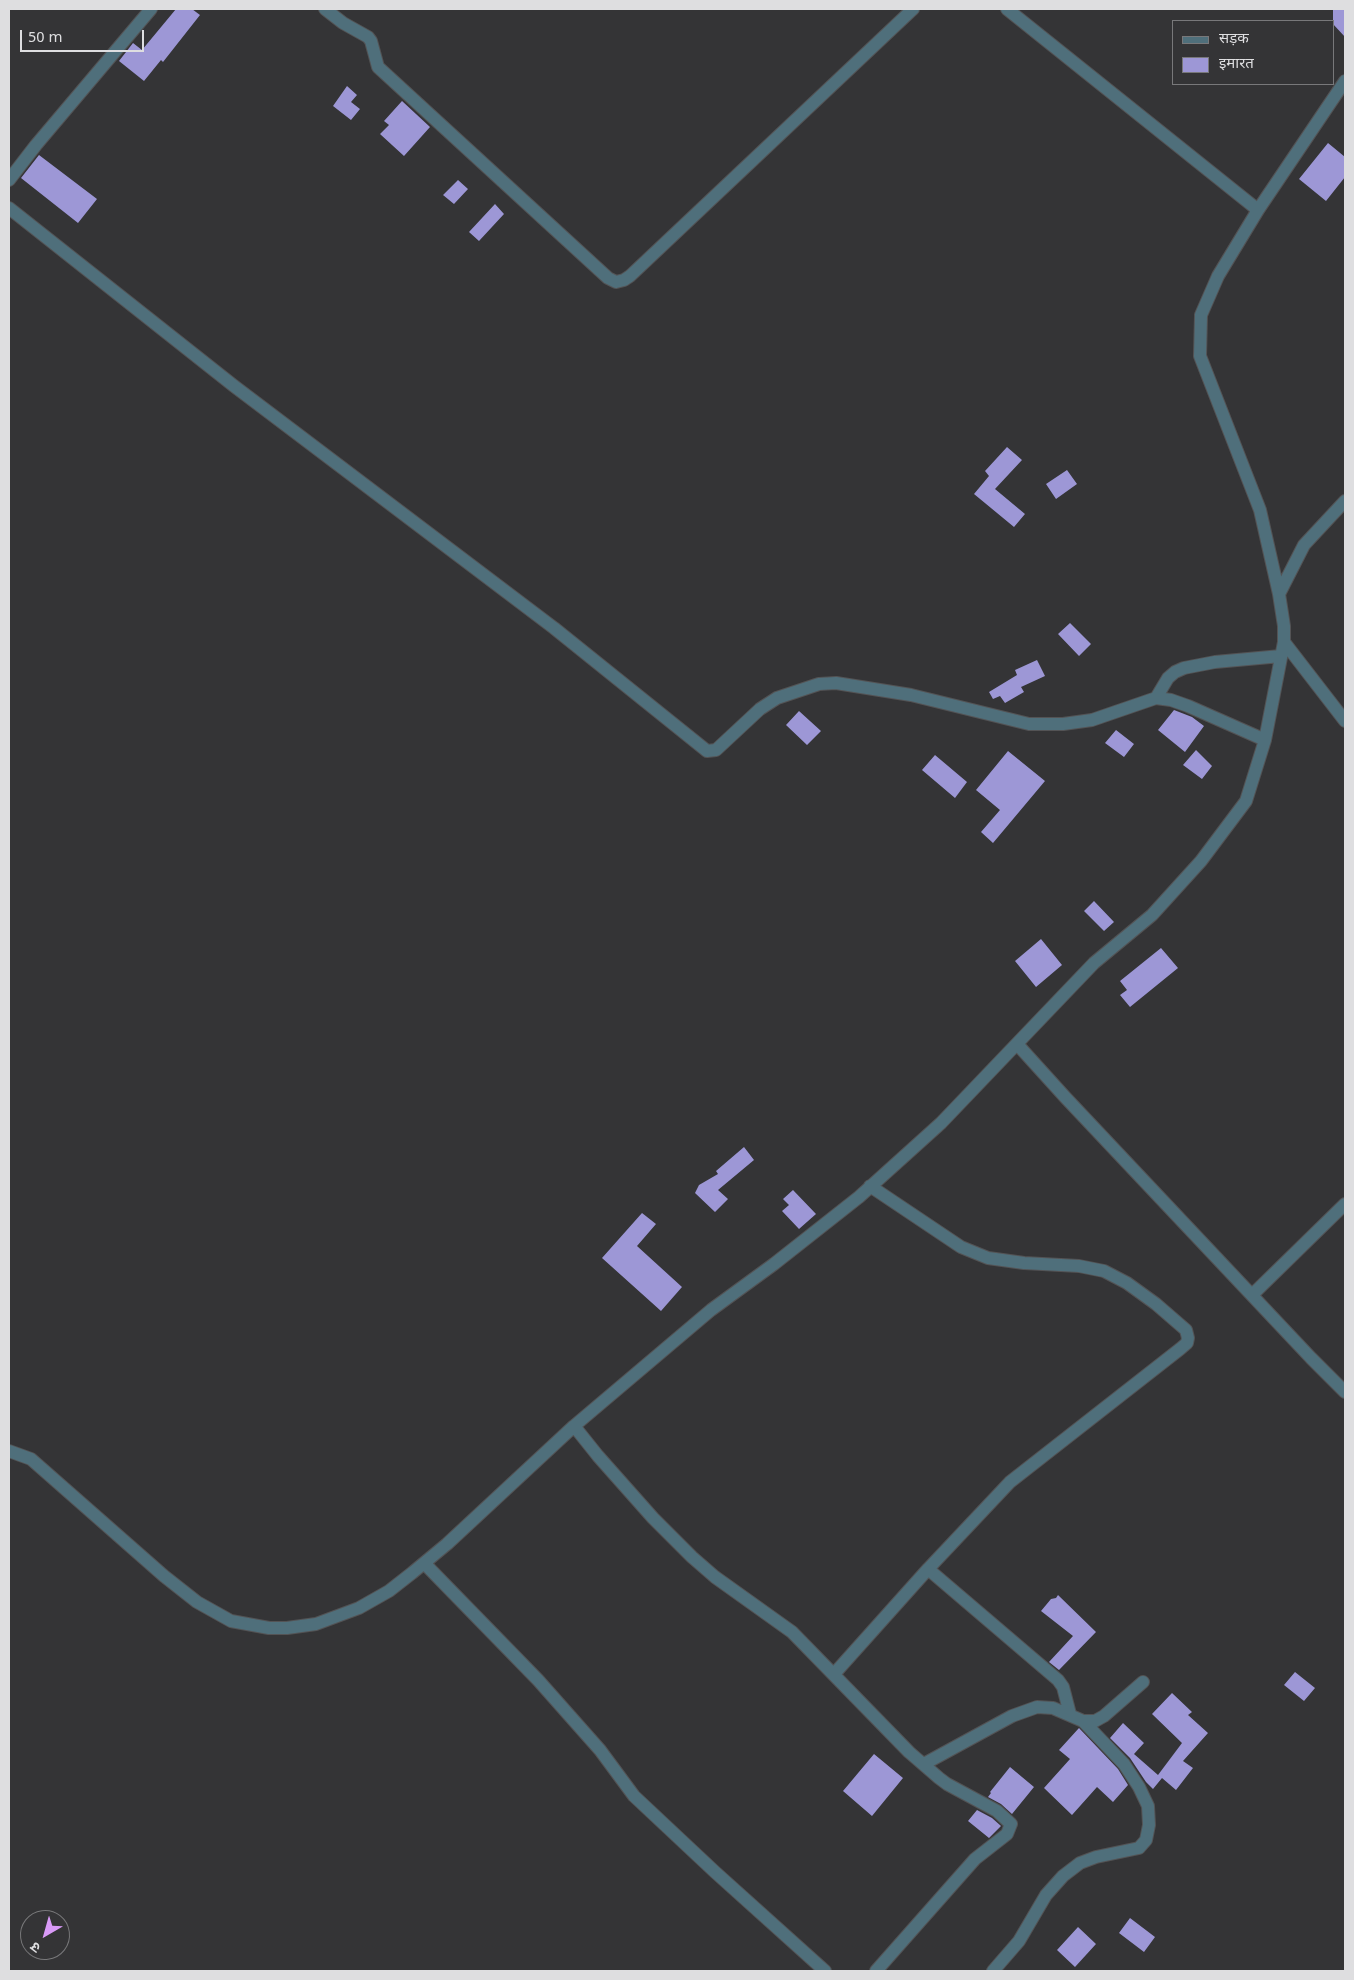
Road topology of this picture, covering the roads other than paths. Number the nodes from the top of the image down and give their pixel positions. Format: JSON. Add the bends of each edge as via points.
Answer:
{"nodes":[{"id":1,"x":151,"y":9,"type":"edge"},
{"id":2,"x":326,"y":9,"type":"edge"},
{"id":3,"x":913,"y":9,"type":"edge"},
{"id":4,"x":1007,"y":9,"type":"edge"},
{"id":5,"x":1345,"y":81,"type":"edge"},
{"id":6,"x":9,"y":180,"type":"edge"},
{"id":7,"x":9,"y":208,"type":"edge"},
{"id":8,"x":1258,"y":210,"type":"junction"},
{"id":9,"x":1345,"y":501,"type":"edge"},
{"id":10,"x":1280,"y":594,"type":"junction"},
{"id":11,"x":1284,"y":642,"type":"junction"},
{"id":12,"x":1281,"y":656,"type":"junction"},
{"id":13,"x":1156,"y":698,"type":"junction"},
{"id":14,"x":1345,"y":721,"type":"edge"},
{"id":15,"x":1265,"y":740,"type":"junction"},
{"id":16,"x":1017,"y":1044,"type":"junction"},
{"id":17,"x":870,"y":1186,"type":"junction"},
{"id":18,"x":1345,"y":1204,"type":"edge"},
{"id":19,"x":1252,"y":1295,"type":"junction"},
{"id":20,"x":1345,"y":1392,"type":"edge"},
{"id":21,"x":574,"y":1426,"type":"junction"},
{"id":22,"x":9,"y":1451,"type":"edge"},
{"id":23,"x":424,"y":1563,"type":"junction"},
{"id":24,"x":928,"y":1569,"type":"junction"},
{"id":25,"x":834,"y":1674,"type":"junction"},
{"id":26,"x":1143,"y":1682,"type":"dead end"},
{"id":27,"x":1070,"y":1714,"type":"junction"},
{"id":28,"x":1083,"y":1721,"type":"junction"},
{"id":29,"x":924,"y":1764,"type":"junction"},
{"id":30,"x":825,"y":1971,"type":"edge"},
{"id":31,"x":876,"y":1971,"type":"edge"},
{"id":32,"x":993,"y":1971,"type":"edge"}],
"edges":[{"from":1,"to":6,"type":"street"},
{"from":2,"to":3,"type":"street","via":[[368,37],[378,67],[616,282],[630,276]]},
{"from":4,"to":8,"type":"street"},
{"from":5,"to":8,"type":"street"},
{"from":7,"to":13,"type":"street","via":[[234,386],[554,628],[707,751],[716,750],[760,709],[777,698],[819,684],[836,683],[911,695],[1029,724],[1092,720]]},
{"from":8,"to":10,"type":"street","via":[[1218,276],[1200,315],[1200,356],[1260,510]]},
{"from":9,"to":10,"type":"street","via":[[1304,546]]},
{"from":10,"to":11,"type":"street"},
{"from":11,"to":12,"type":"street"},
{"from":11,"to":14,"type":"street"},
{"from":12,"to":13,"type":"street","via":[[1184,668],[1168,678]]},
{"from":12,"to":15,"type":"street"},
{"from":13,"to":15,"type":"street","via":[[1188,706]]},
{"from":15,"to":16,"type":"street","via":[[1246,801],[1201,861],[1152,915],[1094,962]]},
{"from":16,"to":17,"type":"street","via":[[941,1123]]},
{"from":16,"to":19,"type":"street"},
{"from":17,"to":21,"type":"street","via":[[711,1310]]},
{"from":17,"to":24,"type":"street","via":[[961,1247],[988,1258],[1104,1271],[1156,1304],[1186,1330],[1188,1338],[1180,1349],[1010,1482]]},
{"from":18,"to":19,"type":"street"},
{"from":19,"to":20,"type":"street"},
{"from":21,"to":23,"type":"street"},
{"from":21,"to":25,"type":"street","via":[[653,1518],[692,1557],[792,1632]]},
{"from":22,"to":23,"type":"street","via":[[31,1459],[164,1576],[198,1602],[231,1621],[287,1628],[324,1621],[359,1608],[389,1591]]},
{"from":23,"to":30,"type":"street","via":[[538,1680],[600,1750],[634,1796]]},
{"from":24,"to":25,"type":"street"},
{"from":24,"to":27,"type":"street","via":[[1058,1680]]},
{"from":25,"to":29,"type":"street"},
{"from":26,"to":28,"type":"street","via":[[1104,1716],[1095,1721]]},
{"from":27,"to":28,"type":"street"},
{"from":27,"to":29,"type":"street","via":[[1037,1707],[1012,1716]]},
{"from":28,"to":32,"type":"street","via":[[1124,1764],[1139,1786],[1148,1806],[1146,1840],[1139,1848],[1080,1864],[1063,1876],[1046,1895],[1019,1941]]},
{"from":29,"to":31,"type":"street","via":[[947,1784],[997,1811],[1011,1824],[1010,1829],[975,1859]]}]}
